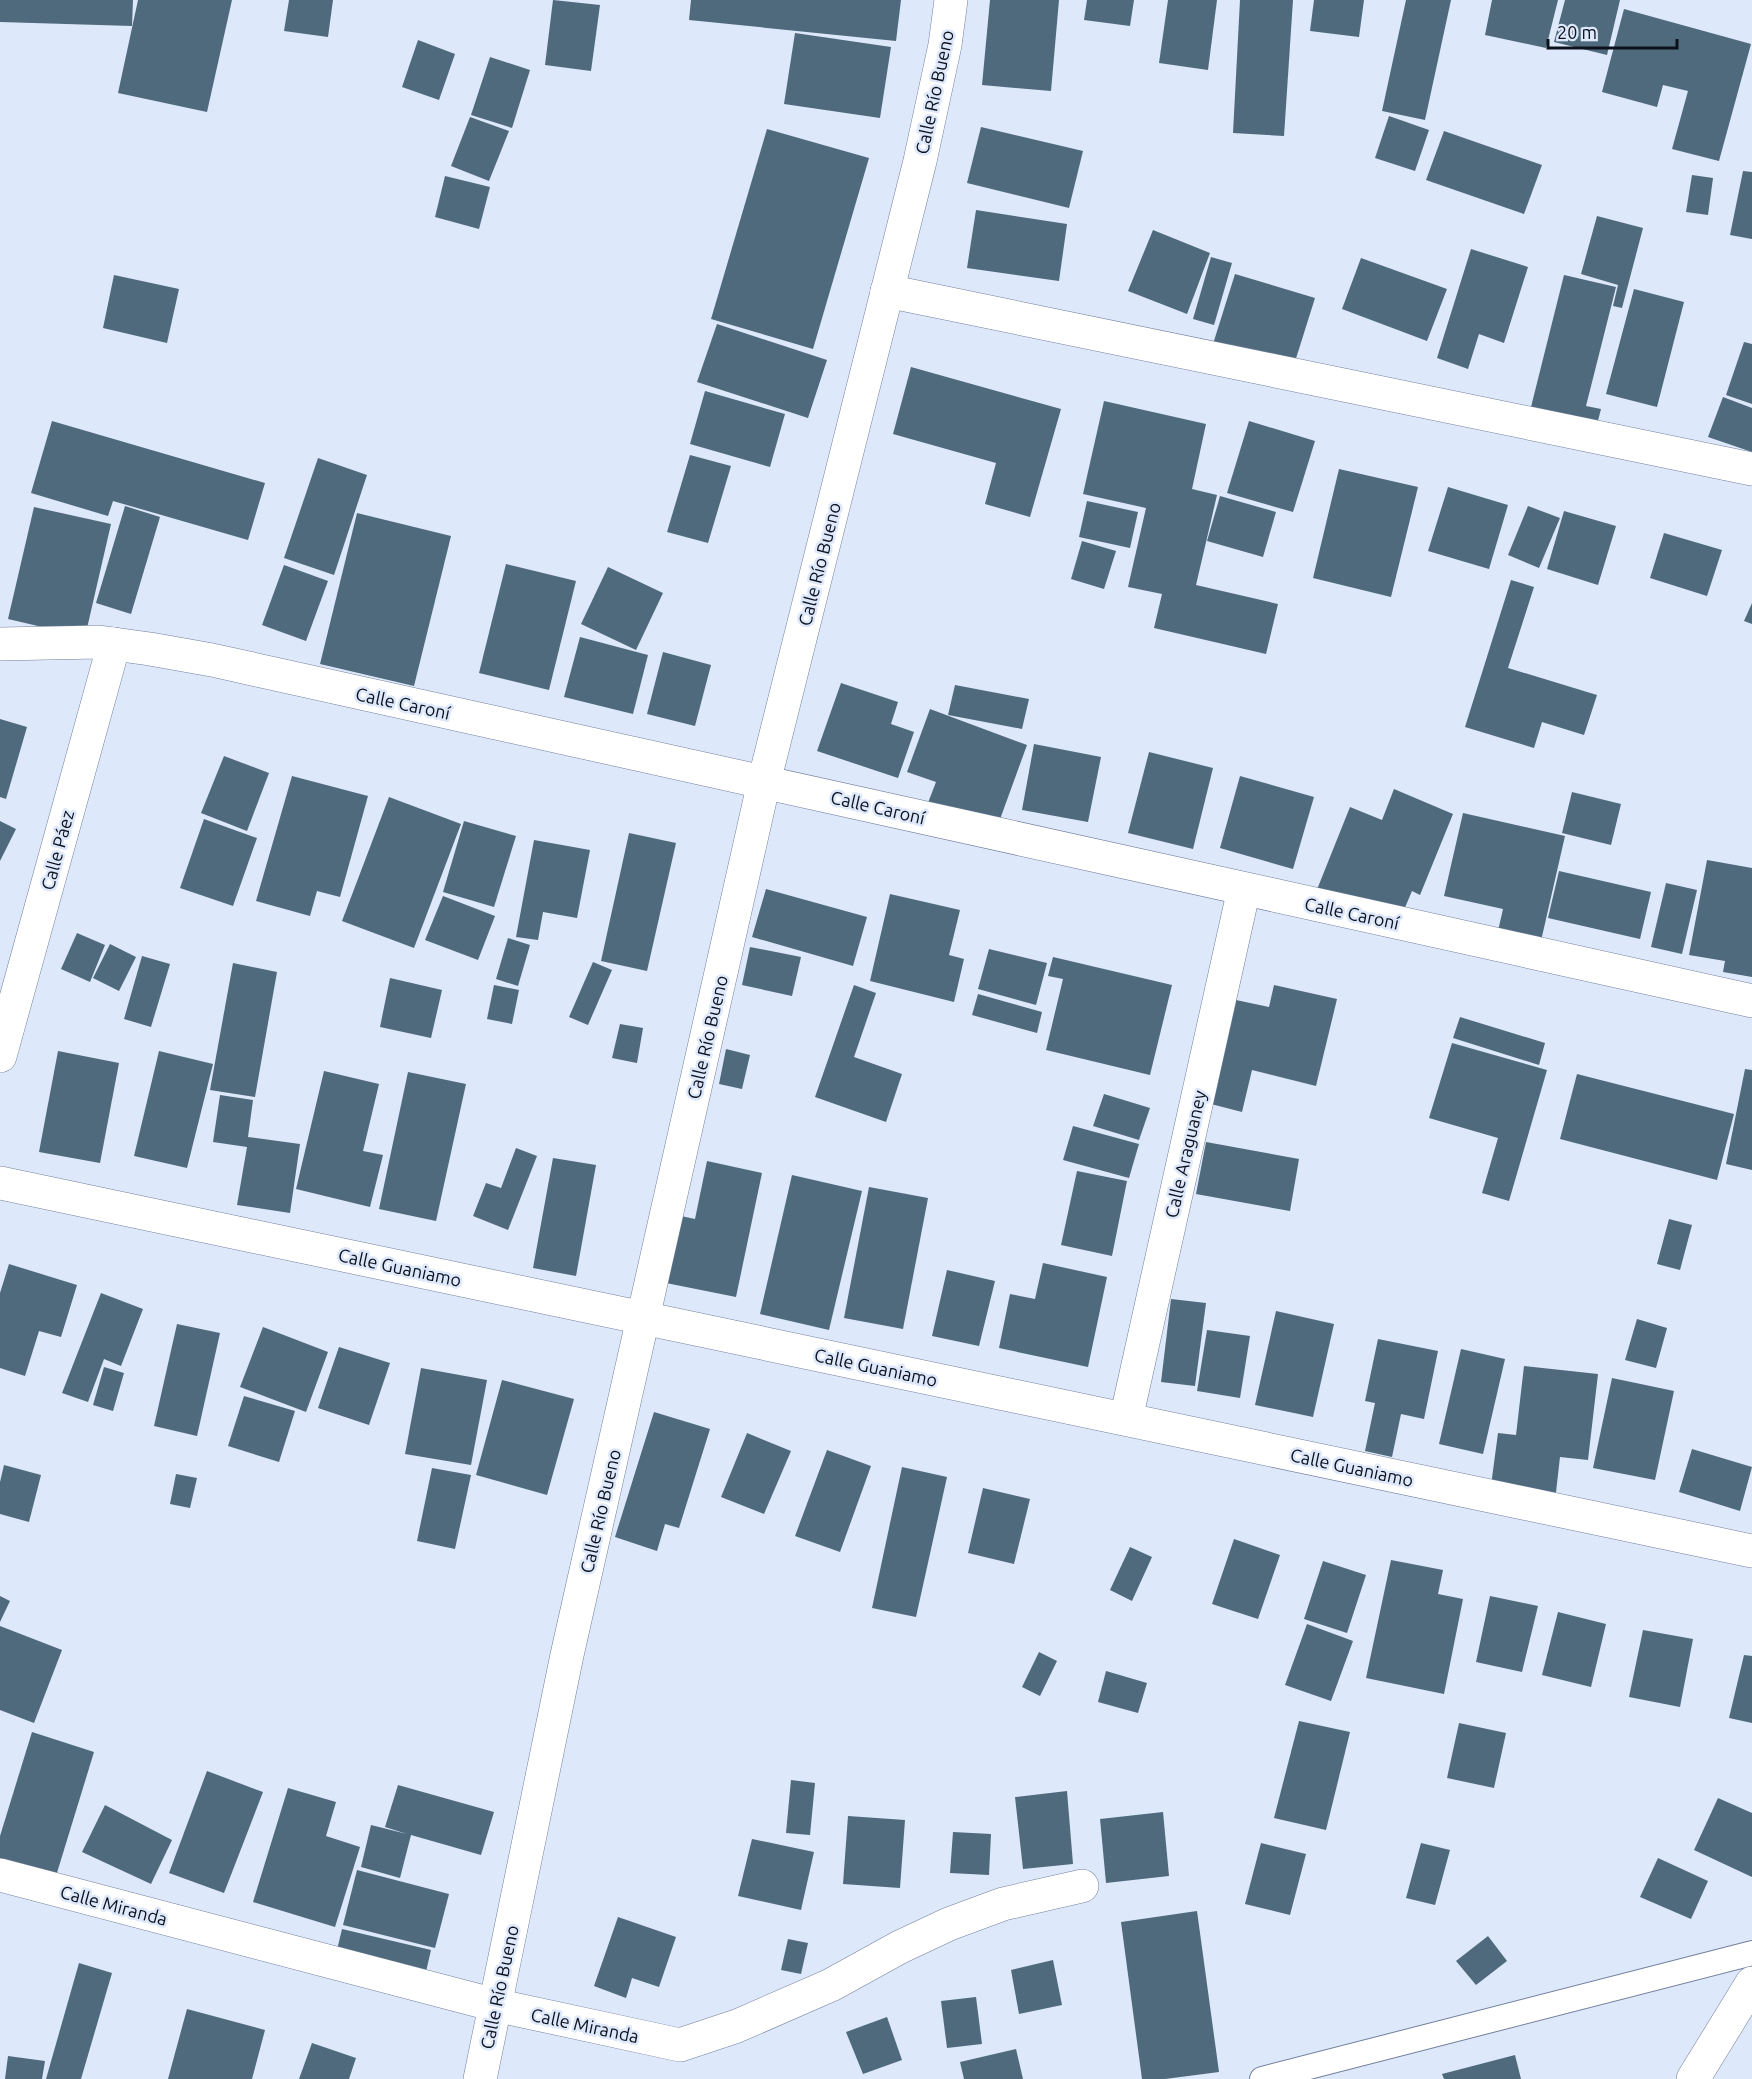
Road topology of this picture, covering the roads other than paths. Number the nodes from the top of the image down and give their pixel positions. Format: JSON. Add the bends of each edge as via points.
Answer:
{"nodes":[{"id":1,"x":951,"y":0,"type":"edge"},
{"id":2,"x":887,"y":291,"type":"junction"},
{"id":3,"x":1752,"y":469,"type":"edge"},
{"id":4,"x":0,"y":644,"type":"edge"},
{"id":5,"x":114,"y":644,"type":"junction"},
{"id":6,"x":764,"y":782,"type":"junction"},
{"id":7,"x":1244,"y":889,"type":"junction"},
{"id":8,"x":1752,"y":1001,"type":"edge"},
{"id":9,"x":0,"y":1056,"type":"edge"},
{"id":10,"x":0,"y":1183,"type":"edge"},
{"id":11,"x":644,"y":1318,"type":"junction"},
{"id":12,"x":1126,"y":1419,"type":"junction"},
{"id":13,"x":1752,"y":1551,"type":"edge"},
{"id":14,"x":0,"y":1875,"type":"edge"},
{"id":15,"x":1082,"y":1886,"type":"dead end"},
{"id":16,"x":1752,"y":1953,"type":"edge"},
{"id":17,"x":1752,"y":1983,"type":"edge"},
{"id":18,"x":495,"y":2005,"type":"junction"},
{"id":19,"x":480,"y":2079,"type":"edge"},
{"id":20,"x":1262,"y":2079,"type":"edge"},
{"id":21,"x":1693,"y":2079,"type":"edge"}],
"edges":[{"from":1,"to":2,"type":"street","name":"Calle Río Bueno","via":[[920,161]]},
{"from":2,"to":3,"type":"street"},
{"from":2,"to":6,"type":"street","name":"Calle Río Bueno"},
{"from":4,"to":5,"type":"street","name":"Calle Caroní"},
{"from":5,"to":6,"type":"street","name":"Calle Caroní","via":[[212,660]]},
{"from":5,"to":9,"type":"street","name":"Calle Páez"},
{"from":6,"to":7,"type":"street","name":"Calle Caroní"},
{"from":6,"to":11,"type":"street","name":"Calle Río Bueno"},
{"from":7,"to":8,"type":"street","name":"Calle Caroní"},
{"from":7,"to":12,"type":"street","name":"Calle Araguaney"},
{"from":10,"to":11,"type":"street","name":"Calle Guaniamo"},
{"from":11,"to":12,"type":"street","name":"Calle Guaniamo"},
{"from":11,"to":18,"type":"street","name":"Calle Río Bueno","via":[[567,1655]]},
{"from":12,"to":13,"type":"street","name":"Calle Guaniamo"},
{"from":14,"to":18,"type":"street","name":"Calle Miranda"},
{"from":15,"to":18,"type":"street","name":"Calle Miranda","via":[[1003,1904],[949,1924],[831,1985],[737,2026],[680,2045]]},
{"from":16,"to":20,"type":"lane"},
{"from":17,"to":21,"type":"street"},
{"from":18,"to":19,"type":"street","name":"Calle Río Bueno"}]}
